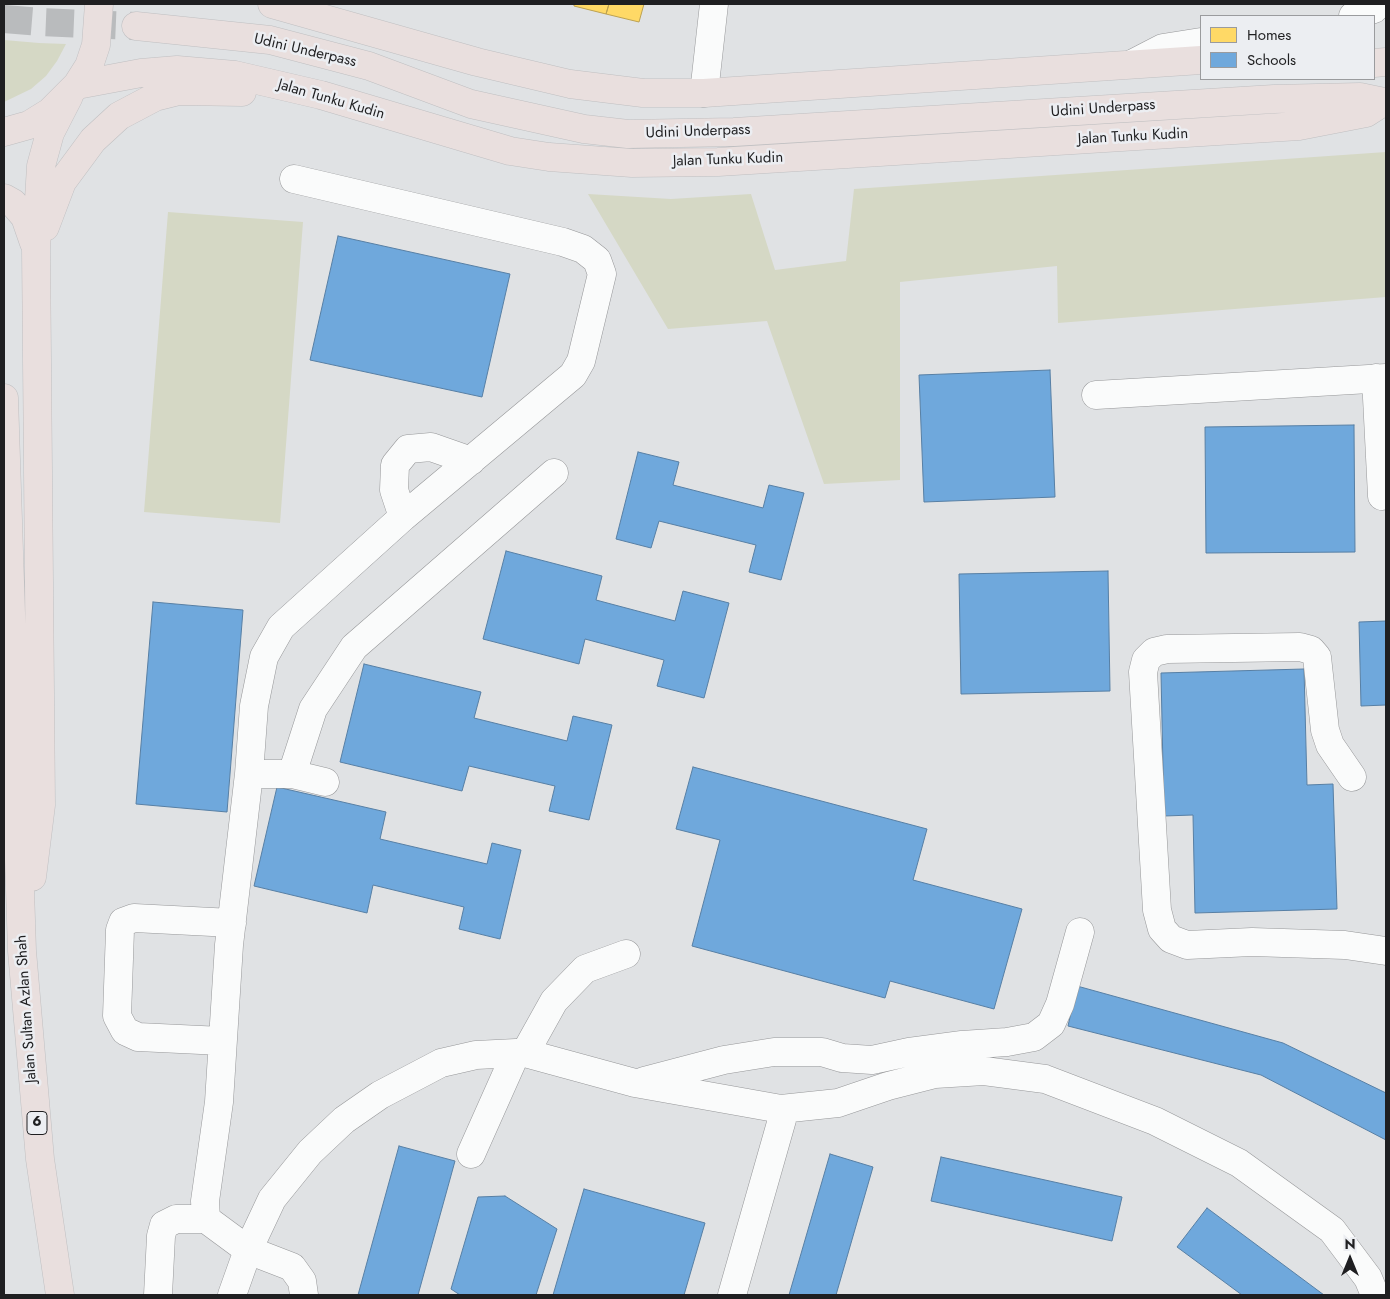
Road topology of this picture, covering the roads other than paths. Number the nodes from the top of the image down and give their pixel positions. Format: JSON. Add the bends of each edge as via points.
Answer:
{"nodes":[{"id":1,"x":99,"y":4,"type":"edge"},
{"id":2,"x":272,"y":4,"type":"edge"},
{"id":3,"x":714,"y":4,"type":"edge"},
{"id":4,"x":1378,"y":4,"type":"edge"},
{"id":5,"x":1356,"y":15,"type":"edge"},
{"id":6,"x":136,"y":26,"type":"tunnel mouth"},
{"id":7,"x":1200,"y":42,"type":"edge"},
{"id":8,"x":1200,"y":60,"type":"edge"},
{"id":9,"x":1132,"y":64,"type":"junction"},
{"id":10,"x":1336,"y":80,"type":"edge"},
{"id":11,"x":73,"y":91,"type":"junction"},
{"id":12,"x":704,"y":93,"type":"junction"},
{"id":13,"x":321,"y":96,"type":"junction"},
{"id":14,"x":1274,"y":99,"type":"junction"},
{"id":15,"x":1385,"y":102,"type":"edge"},
{"id":16,"x":4,"y":132,"type":"edge"},
{"id":17,"x":294,"y":179,"type":"dead end"},
{"id":18,"x":4,"y":198,"type":"edge"},
{"id":19,"x":36,"y":249,"type":"junction"},
{"id":20,"x":1381,"y":378,"type":"edge"},
{"id":21,"x":1096,"y":395,"type":"dead end"},
{"id":22,"x":4,"y":398,"type":"edge"},
{"id":23,"x":471,"y":461,"type":"junction"},
{"id":24,"x":554,"y":473,"type":"dead end"},
{"id":25,"x":1382,"y":496,"type":"dead end"},
{"id":26,"x":403,"y":517,"type":"junction"},
{"id":27,"x":249,"y":774,"type":"junction"},
{"id":28,"x":292,"y":774,"type":"junction"},
{"id":29,"x":1352,"y":777,"type":"dead end"},
{"id":30,"x":325,"y":782,"type":"dead end"},
{"id":31,"x":232,"y":922,"type":"junction"},
{"id":32,"x":1080,"y":932,"type":"dead end"},
{"id":33,"x":22,"y":951,"type":"junction"},
{"id":34,"x":1386,"y":951,"type":"edge"},
{"id":35,"x":626,"y":954,"type":"dead end"},
{"id":36,"x":222,"y":1041,"type":"junction"},
{"id":37,"x":520,"y":1053,"type":"junction"},
{"id":38,"x":635,"y":1083,"type":"junction"},
{"id":39,"x":785,"y":1109,"type":"junction"},
{"id":40,"x":471,"y":1154,"type":"dead end"},
{"id":41,"x":206,"y":1219,"type":"junction"},
{"id":42,"x":248,"y":1250,"type":"junction"},
{"id":43,"x":60,"y":1295,"type":"edge"},
{"id":44,"x":158,"y":1295,"type":"edge"},
{"id":45,"x":232,"y":1295,"type":"edge"},
{"id":46,"x":304,"y":1295,"type":"edge"},
{"id":47,"x":732,"y":1295,"type":"edge"},
{"id":48,"x":1375,"y":1295,"type":"edge"}],
"edges":[{"from":1,"to":11,"type":"highway","via":[[96,45],[89,66]]},
{"from":2,"to":12,"type":"highway","via":[[477,62],[570,84],[643,93]]},
{"from":3,"to":12,"type":"street"},
{"from":4,"to":5,"type":"street","via":[[1374,9]]},
{"from":6,"to":14,"type":"highway","name":"Udini Underpass","via":[[270,40],[369,66],[471,104],[584,129],[628,134],[734,132]]},
{"from":7,"to":9,"type":"street","via":[[1163,48]]},
{"from":8,"to":9,"type":"highway"},
{"from":9,"to":12,"type":"highway"},
{"from":10,"to":14,"type":"highway","name":"Udini Underpass"},
{"from":11,"to":13,"type":"highway","name":"Jalan Tunku Kudin","via":[[141,73],[177,70],[235,75]]},
{"from":11,"to":16,"type":"highway","via":[[50,112],[28,125]]},
{"from":11,"to":19,"type":"highway","via":[[50,133],[41,166]]},
{"from":13,"to":15,"type":"highway","name":"Jalan Tunku Kudin","via":[[510,151],[549,158],[632,163],[718,162],[1299,126],[1366,113]]},
{"from":13,"to":19,"type":"highway","via":[[179,91],[155,97],[119,116],[92,140],[62,182]]},
{"from":14,"to":15,"type":"highway","name":"Udini Underpass","via":[[1360,97]]},
{"from":17,"to":23,"type":"street","via":[[563,242],[583,249],[597,260],[602,274],[581,361],[573,375]]},
{"from":18,"to":19,"type":"highway","via":[[25,217]]},
{"from":19,"to":33,"type":"highway","via":[[41,805]]},
{"from":20,"to":21,"type":"street"},
{"from":20,"to":25,"type":"street"},
{"from":22,"to":33,"type":"highway","name":"Jalan Sultan Azlan Shah","number":"6"},
{"from":23,"to":26,"type":"street"},
{"from":23,"to":26,"type":"street","via":[[431,447],[408,449],[395,465],[394,490]]},
{"from":24,"to":28,"type":"street","via":[[354,647],[313,709]]},
{"from":26,"to":27,"type":"street","via":[[281,627],[264,657],[254,706]]},
{"from":27,"to":28,"type":"street"},
{"from":27,"to":31,"type":"street"},
{"from":28,"to":30,"type":"street"},
{"from":29,"to":34,"type":"street","via":[[1330,745],[1325,730],[1318,657],[1311,650],[1167,649],[1154,652],[1146,660],[1143,672],[1156,910],[1162,929],[1171,939],[1187,945],[1252,942],[1345,945]]},
{"from":31,"to":36,"type":"street"},
{"from":31,"to":36,"type":"street","via":[[134,918],[123,922],[120,930],[117,1016],[125,1031],[138,1037]]},
{"from":32,"to":38,"type":"street","via":[[1051,1024],[1034,1037],[909,1052],[872,1060],[842,1058],[822,1052],[774,1052],[724,1060]]},
{"from":33,"to":43,"type":"highway","name":"Jalan Sultan Azlan Shah","number":"6","via":[[40,1159]]},
{"from":35,"to":37,"type":"street","via":[[585,969],[554,1001]]},
{"from":36,"to":41,"type":"street","via":[[219,1102],[207,1174]]},
{"from":37,"to":38,"type":"street"},
{"from":37,"to":40,"type":"street"},
{"from":37,"to":42,"type":"street","via":[[476,1055],[441,1063],[380,1094],[344,1120],[310,1152],[272,1199]]},
{"from":38,"to":39,"type":"street"},
{"from":39,"to":47,"type":"street"},
{"from":39,"to":48,"type":"street","via":[[838,1103],[935,1074],[984,1071],[1044,1080],[1155,1120],[1239,1163],[1332,1230],[1368,1278]]},
{"from":41,"to":42,"type":"street"},
{"from":41,"to":44,"type":"street","via":[[176,1219],[164,1224]]},
{"from":42,"to":45,"type":"street"},
{"from":42,"to":46,"type":"street","via":[[292,1267],[302,1281]]}]}
